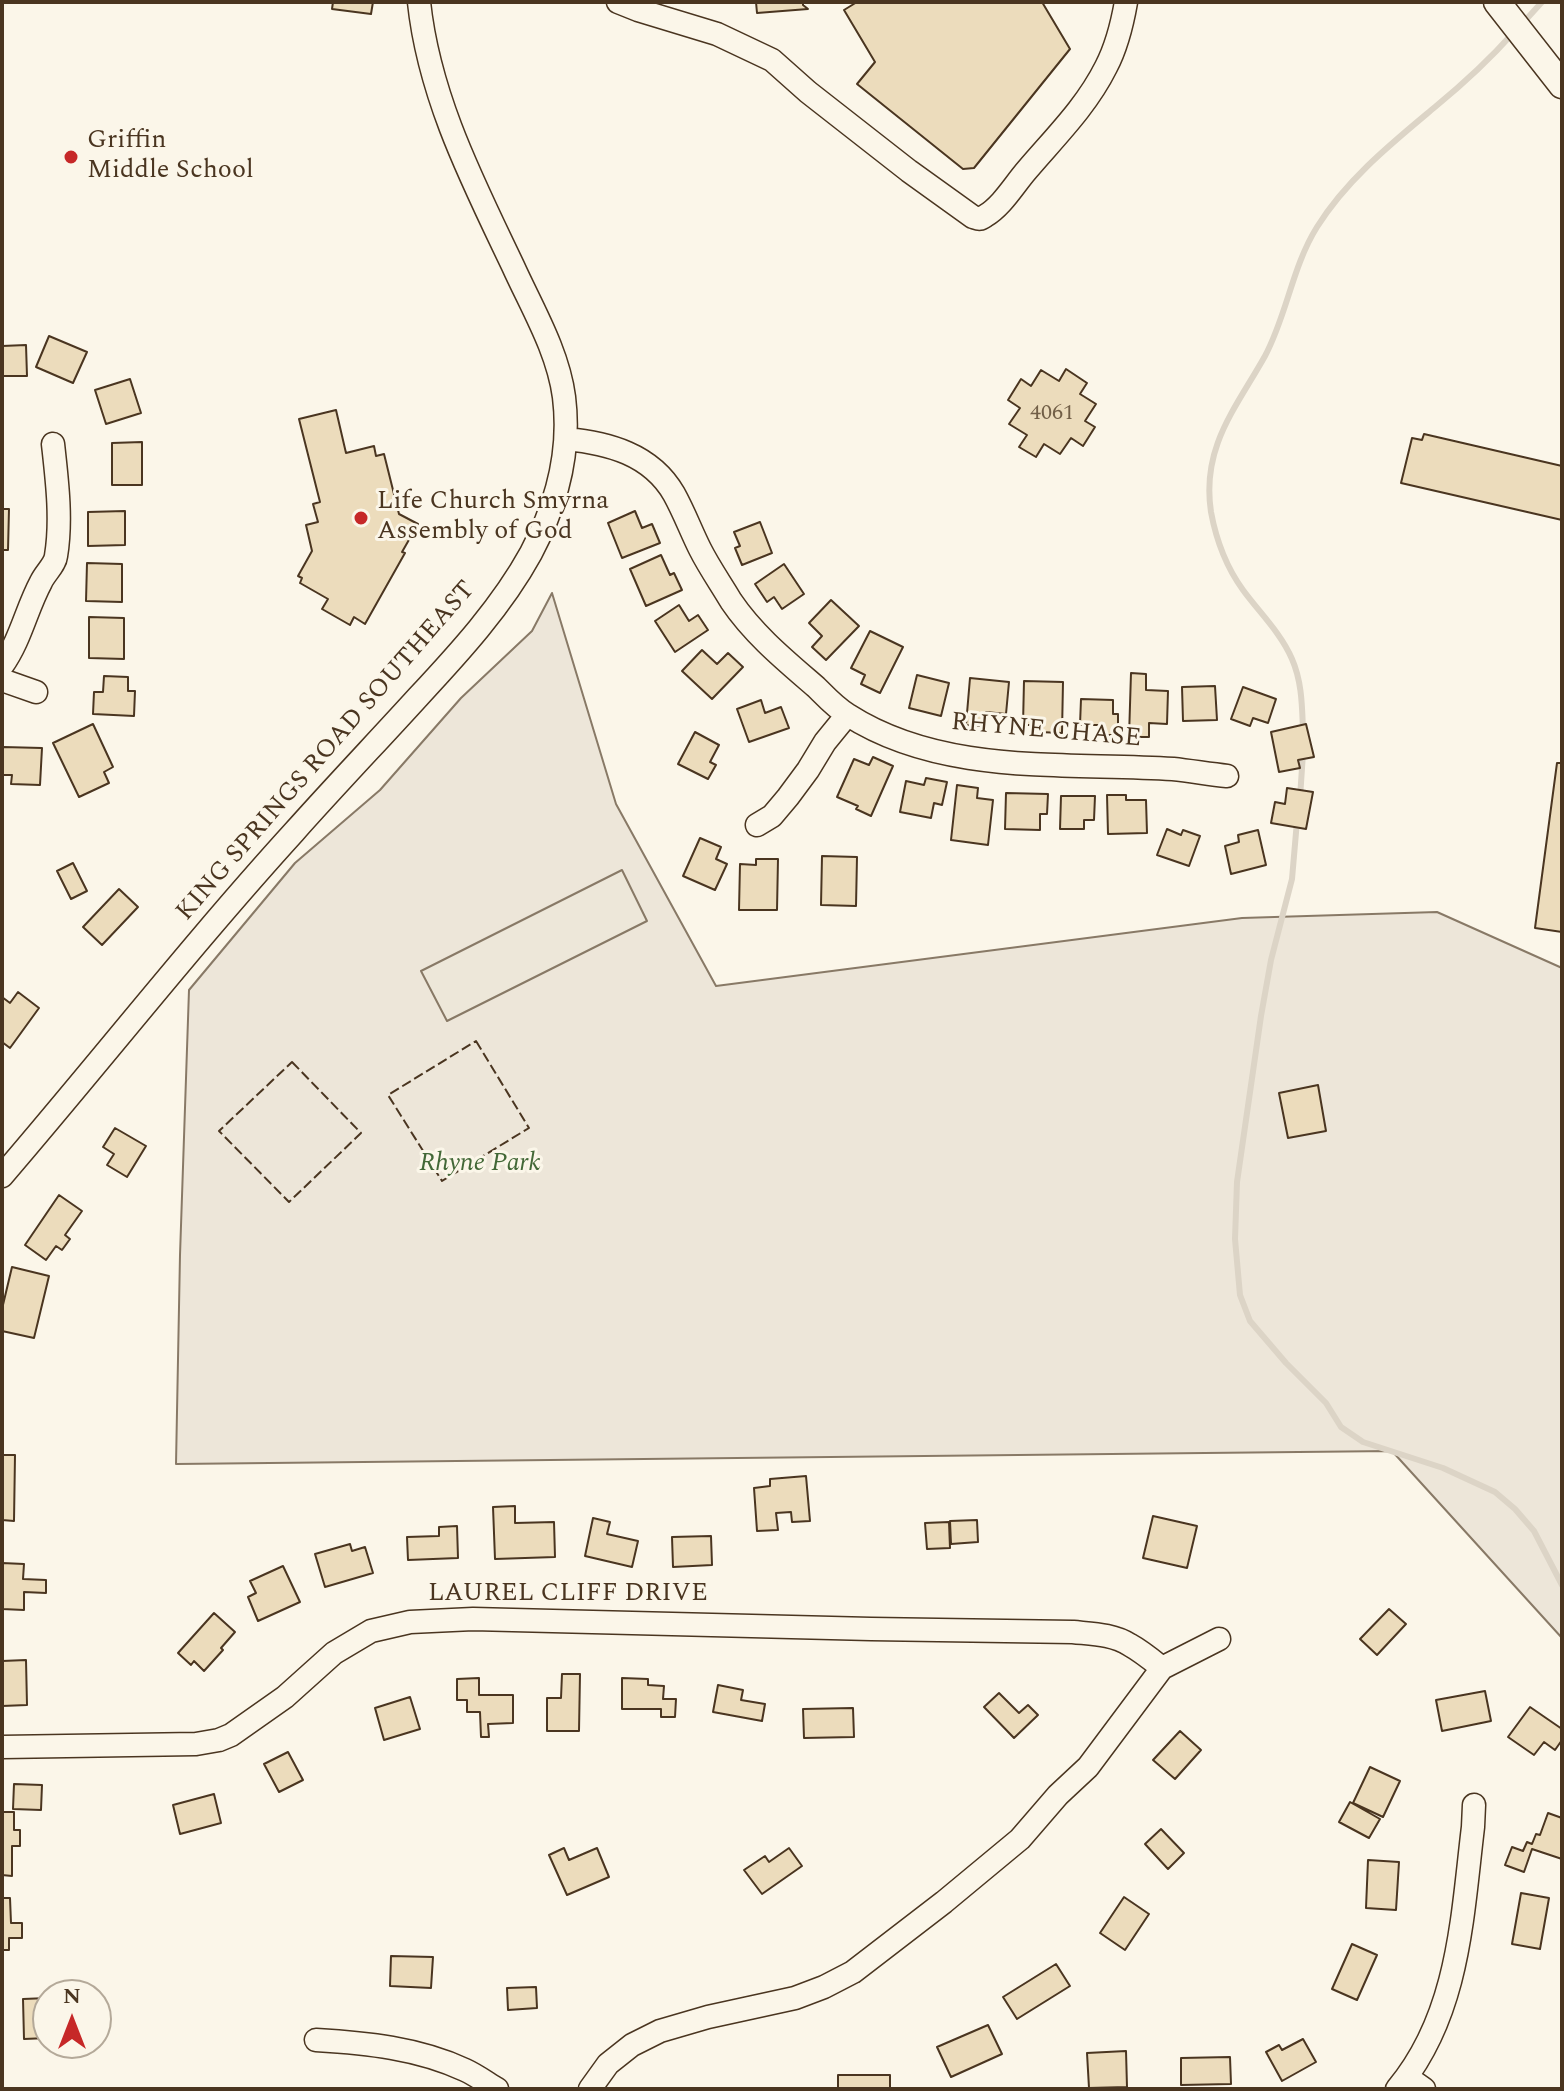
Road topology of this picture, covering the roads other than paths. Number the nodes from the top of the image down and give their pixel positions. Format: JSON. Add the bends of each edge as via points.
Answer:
{"nodes":[{"id":1,"x":419,"y":2,"type":"edge"},
{"id":2,"x":618,"y":2,"type":"edge"},
{"id":3,"x":1126,"y":2,"type":"edge"},
{"id":4,"x":1497,"y":2,"type":"edge"},
{"id":5,"x":1562,"y":85,"type":"edge"},
{"id":6,"x":566,"y":439,"type":"junction"},
{"id":7,"x":53,"y":444,"type":"dead end"},
{"id":8,"x":2,"y":666,"type":"edge"},
{"id":9,"x":2,"y":680,"type":"edge"},
{"id":10,"x":36,"y":692,"type":"dead end"},
{"id":11,"x":847,"y":715,"type":"junction"},
{"id":12,"x":1227,"y":776,"type":"dead end"},
{"id":13,"x":757,"y":825,"type":"dead end"},
{"id":14,"x":2,"y":1176,"type":"edge"},
{"id":15,"x":1219,"y":1639,"type":"dead end"},
{"id":16,"x":1162,"y":1668,"type":"junction"},
{"id":17,"x":2,"y":1747,"type":"edge"},
{"id":18,"x":1474,"y":1805,"type":"dead end"},
{"id":19,"x":316,"y":2040,"type":"dead end"},
{"id":20,"x":1409,"y":2085,"type":"edge"},
{"id":21,"x":497,"y":2089,"type":"edge"},
{"id":22,"x":590,"y":2089,"type":"edge"}],
"edges":[{"from":1,"to":6,"type":"street","name":"KING SPRINGS ROAD SOUTHEAST","via":[[453,136],[559,374]]},
{"from":2,"to":3,"type":"street","via":[[717,34],[772,60],[909,171],[979,219],[997,206],[1090,97],[1117,43]]},
{"from":4,"to":5,"type":"main road"},
{"from":6,"to":11,"type":"street","name":"RHYNE CHASE","via":[[632,454],[666,481],[738,610],[781,657]]},
{"from":6,"to":14,"type":"street","name":"KING SPRINGS ROAD SOUTHEAST","via":[[560,482],[546,522],[517,576],[483,621],[239,893]]},
{"from":7,"to":8,"type":"street","via":[[56,559]]},
{"from":9,"to":10,"type":"street"},
{"from":11,"to":12,"type":"street","name":"RHYNE CHASE","via":[[921,749],[972,758]]},
{"from":11,"to":13,"type":"street","via":[[788,797]]},
{"from":15,"to":16,"type":"street"},
{"from":16,"to":17,"type":"street","name":"LAUREL CLIFF DRIVE","via":[[1120,1640],[1073,1632],[410,1622],[371,1631],[334,1653],[285,1697],[219,1740]]},
{"from":16,"to":22,"type":"street","via":[[1088,1767],[1020,1839],[853,1972],[795,1998],[660,2031],[608,2064]]},
{"from":18,"to":20,"type":"street","via":[[1456,1960],[1446,2001]]},
{"from":19,"to":21,"type":"street","via":[[408,2050],[464,2069]]}]}
